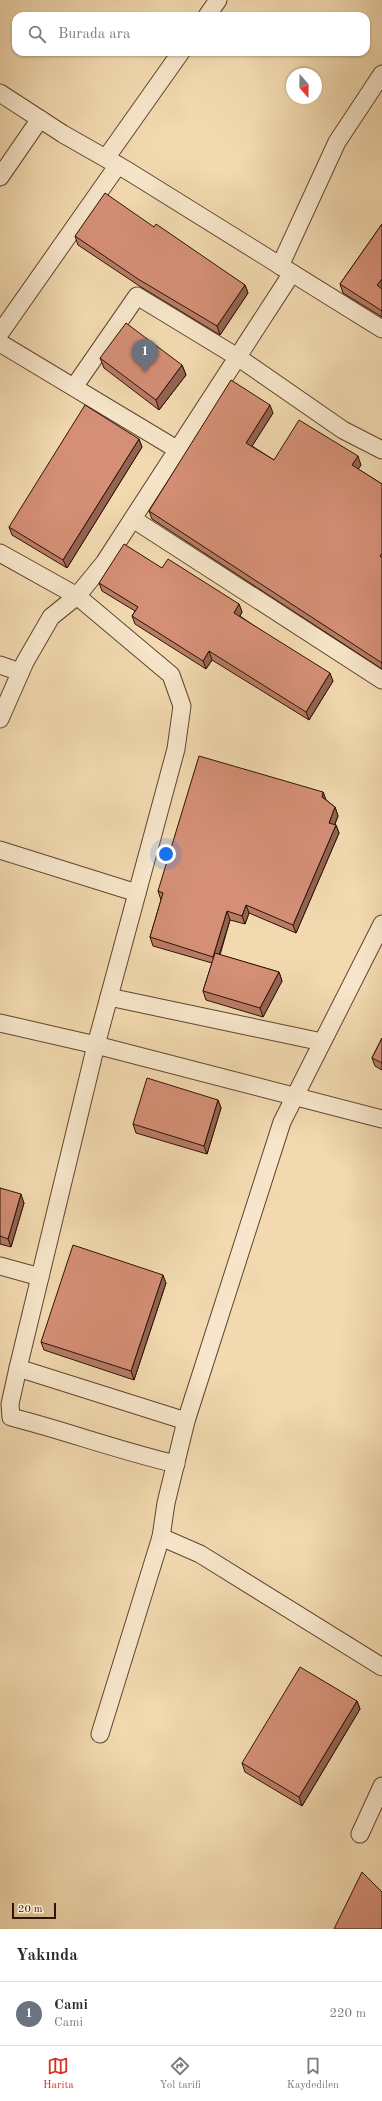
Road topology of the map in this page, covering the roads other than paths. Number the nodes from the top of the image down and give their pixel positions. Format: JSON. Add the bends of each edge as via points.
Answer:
{"nodes":[{"id":1,"x":218,"y":0,"type":"edge"},
{"id":2,"x":210,"y":12,"type":"edge"},
{"id":3,"x":178,"y":56,"type":"edge"},
{"id":4,"x":380,"y":80,"type":"edge"},
{"id":5,"x":0,"y":93,"type":"edge"},
{"id":6,"x":40,"y":119,"type":"junction"},
{"id":7,"x":112,"y":162,"type":"junction"},
{"id":8,"x":0,"y":177,"type":"edge"},
{"id":9,"x":286,"y":269,"type":"junction"},
{"id":10,"x":382,"y":329,"type":"edge"},
{"id":11,"x":0,"y":333,"type":"edge"},
{"id":12,"x":0,"y":342,"type":"edge"},
{"id":13,"x":239,"y":358,"type":"junction"},
{"id":14,"x":74,"y":387,"type":"junction"},
{"id":15,"x":178,"y":450,"type":"junction"},
{"id":16,"x":382,"y":450,"type":"edge"},
{"id":17,"x":133,"y":519,"type":"junction"},
{"id":18,"x":0,"y":553,"type":"edge"},
{"id":19,"x":77,"y":596,"type":"junction"},
{"id":20,"x":0,"y":665,"type":"edge"},
{"id":21,"x":20,"y":672,"type":"junction"},
{"id":22,"x":382,"y":680,"type":"edge"},
{"id":23,"x":0,"y":719,"type":"edge"},
{"id":24,"x":0,"y":850,"type":"edge"},
{"id":25,"x":137,"y":893,"type":"junction"},
{"id":26,"x":382,"y":924,"type":"edge"},
{"id":27,"x":109,"y":997,"type":"junction"},
{"id":28,"x":0,"y":1023,"type":"edge"},
{"id":29,"x":322,"y":1042,"type":"junction"},
{"id":30,"x":96,"y":1045,"type":"junction"},
{"id":31,"x":295,"y":1095,"type":"junction"},
{"id":32,"x":382,"y":1119,"type":"edge"},
{"id":33,"x":0,"y":1266,"type":"edge"},
{"id":34,"x":40,"y":1277,"type":"junction"},
{"id":35,"x":18,"y":1368,"type":"junction"},
{"id":36,"x":186,"y":1421,"type":"junction"},
{"id":37,"x":176,"y":1464,"type":"junction"},
{"id":38,"x":161,"y":1537,"type":"junction"},
{"id":39,"x":382,"y":1667,"type":"edge"},
{"id":40,"x":100,"y":1734,"type":"dead end"},
{"id":41,"x":382,"y":1786,"type":"edge"},
{"id":42,"x":360,"y":1834,"type":"dead end"}],
"edges":[{"from":1,"to":2,"type":"street"},
{"from":3,"to":7,"type":"street"},
{"from":4,"to":9,"type":"street","via":[[337,142]]},
{"from":5,"to":6,"type":"street"},
{"from":6,"to":7,"type":"street"},
{"from":6,"to":8,"type":"street"},
{"from":7,"to":9,"type":"street"},
{"from":7,"to":11,"type":"street"},
{"from":9,"to":10,"type":"street"},
{"from":9,"to":13,"type":"street"},
{"from":12,"to":14,"type":"street"},
{"from":13,"to":14,"type":"street","via":[[137,296]]},
{"from":13,"to":15,"type":"street"},
{"from":13,"to":16,"type":"street","via":[[343,430]]},
{"from":14,"to":15,"type":"street"},
{"from":15,"to":17,"type":"street"},
{"from":17,"to":19,"type":"street","via":[[104,563]]},
{"from":17,"to":22,"type":"street"},
{"from":18,"to":19,"type":"street"},
{"from":19,"to":21,"type":"street","via":[[51,617]]},
{"from":19,"to":25,"type":"street","via":[[171,675],[182,706],[176,749]]},
{"from":20,"to":21,"type":"street"},
{"from":21,"to":23,"type":"street"},
{"from":24,"to":25,"type":"street"},
{"from":25,"to":27,"type":"street"},
{"from":26,"to":29,"type":"street"},
{"from":27,"to":29,"type":"street"},
{"from":27,"to":30,"type":"street"},
{"from":28,"to":30,"type":"street"},
{"from":29,"to":31,"type":"street"},
{"from":30,"to":31,"type":"street"},
{"from":30,"to":34,"type":"street"},
{"from":31,"to":32,"type":"street"},
{"from":31,"to":36,"type":"street","via":[[282,1122]]},
{"from":33,"to":34,"type":"street"},
{"from":34,"to":35,"type":"street"},
{"from":35,"to":36,"type":"street"},
{"from":35,"to":37,"type":"street","via":[[12,1392],[11,1417],[64,1431],[128,1453]]},
{"from":36,"to":37,"type":"street"},
{"from":37,"to":38,"type":"street"},
{"from":38,"to":39,"type":"street","via":[[200,1554]]},
{"from":38,"to":40,"type":"street"},
{"from":41,"to":42,"type":"street"}]}
